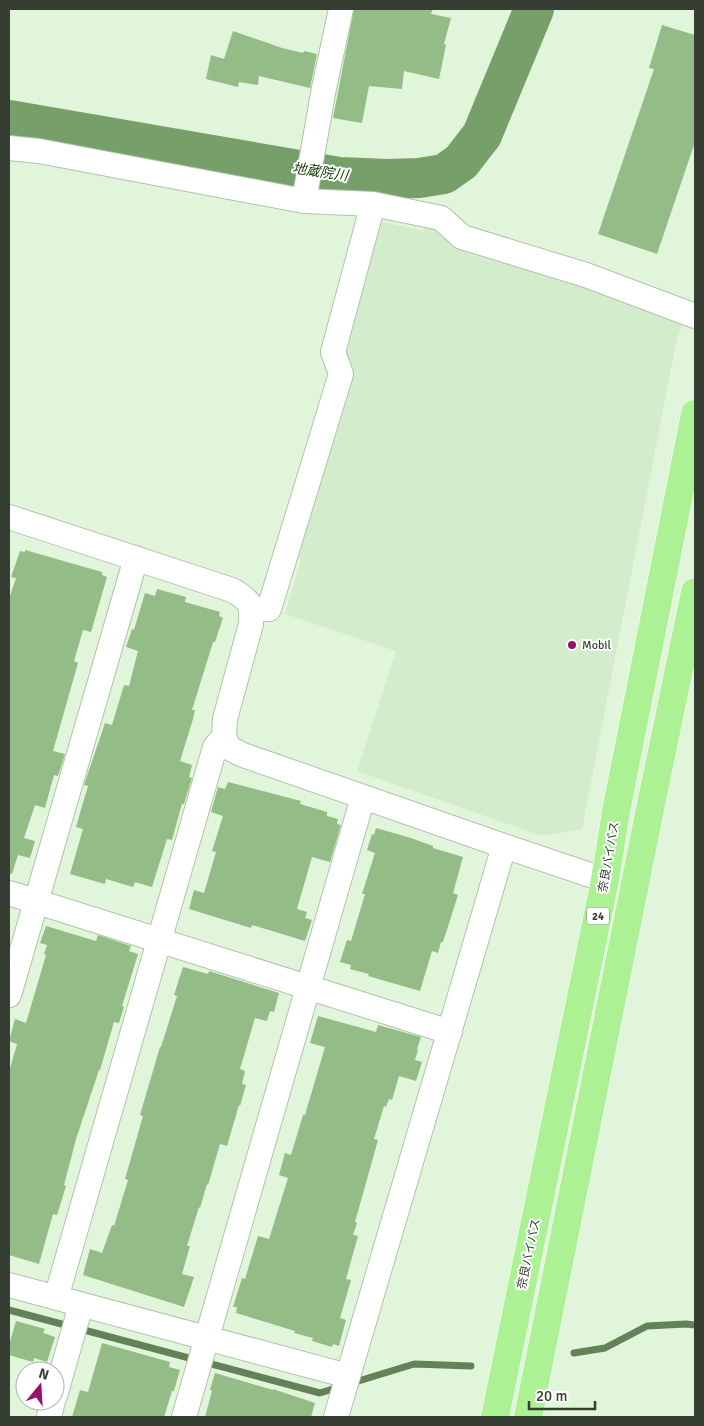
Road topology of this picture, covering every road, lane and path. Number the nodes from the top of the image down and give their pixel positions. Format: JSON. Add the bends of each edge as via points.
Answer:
{"nodes":[{"id":1,"x":341,"y":9,"type":"edge"},
{"id":2,"x":9,"y":148,"type":"edge"},
{"id":3,"x":305,"y":196,"type":"junction"},
{"id":4,"x":373,"y":204,"type":"junction"},
{"id":5,"x":441,"y":218,"type":"junction"},
{"id":6,"x":695,"y":302,"type":"edge"},
{"id":7,"x":695,"y":316,"type":"edge"},
{"id":8,"x":695,"y":414,"type":"edge"},
{"id":9,"x":9,"y":518,"type":"edge"},
{"id":10,"x":136,"y":558,"type":"junction"},
{"id":11,"x":695,"y":592,"type":"edge"},
{"id":12,"x":252,"y":609,"type":"junction"},
{"id":13,"x":224,"y":737,"type":"junction"},
{"id":14,"x":362,"y":797,"type":"junction"},
{"id":15,"x":504,"y":846,"type":"junction"},
{"id":16,"x":605,"y":880,"type":"junction"},
{"id":17,"x":9,"y":893,"type":"edge"},
{"id":18,"x":36,"y":902,"type":"junction"},
{"id":19,"x":160,"y":940,"type":"junction"},
{"id":20,"x":308,"y":987,"type":"junction"},
{"id":21,"x":9,"y":995,"type":"edge"},
{"id":22,"x":450,"y":1032,"type":"junction"},
{"id":23,"x":9,"y":1285,"type":"edge"},
{"id":24,"x":56,"y":1298,"type":"junction"},
{"id":25,"x":81,"y":1305,"type":"junction"},
{"id":26,"x":207,"y":1338,"type":"junction"},
{"id":27,"x":65,"y":1361,"type":"edge"},
{"id":28,"x":348,"y":1376,"type":"junction"},
{"id":29,"x":184,"y":1417,"type":"edge"},
{"id":30,"x":336,"y":1417,"type":"edge"},
{"id":31,"x":495,"y":1417,"type":"edge"},
{"id":32,"x":528,"y":1417,"type":"edge"}],
"edges":[{"from":1,"to":3,"type":"street"},
{"from":2,"to":3,"type":"street"},
{"from":3,"to":4,"type":"street"},
{"from":4,"to":5,"type":"street"},
{"from":4,"to":12,"type":"street","via":[[333,352],[340,374],[335,393],[269,609]]},
{"from":5,"to":6,"type":"street","via":[[590,260]]},
{"from":5,"to":7,"type":"street","via":[[462,237],[586,275]]},
{"from":8,"to":16,"type":"highway","name":"奈良バイパス","number":"24"},
{"from":9,"to":10,"type":"street"},
{"from":10,"to":12,"type":"street","via":[[232,590],[245,597]]},
{"from":10,"to":18,"type":"street"},
{"from":11,"to":32,"type":"highway","number":"24"},
{"from":12,"to":13,"type":"street","via":[[251,624],[225,720]]},
{"from":13,"to":14,"type":"street","via":[[230,748],[243,755]]},
{"from":13,"to":19,"type":"street","via":[[215,747]]},
{"from":14,"to":15,"type":"street"},
{"from":14,"to":20,"type":"street"},
{"from":15,"to":16,"type":"street"},
{"from":15,"to":22,"type":"street"},
{"from":16,"to":31,"type":"highway","name":"奈良バイパス","number":"24"},
{"from":17,"to":18,"type":"street"},
{"from":18,"to":19,"type":"street"},
{"from":18,"to":21,"type":"street"},
{"from":19,"to":20,"type":"street"},
{"from":19,"to":24,"type":"street"},
{"from":20,"to":22,"type":"street"},
{"from":20,"to":26,"type":"street"},
{"from":22,"to":28,"type":"street"},
{"from":23,"to":24,"type":"street"},
{"from":24,"to":25,"type":"street"},
{"from":25,"to":26,"type":"street"},
{"from":25,"to":27,"type":"street"},
{"from":26,"to":28,"type":"street"},
{"from":26,"to":29,"type":"street"},
{"from":28,"to":30,"type":"street"}]}
